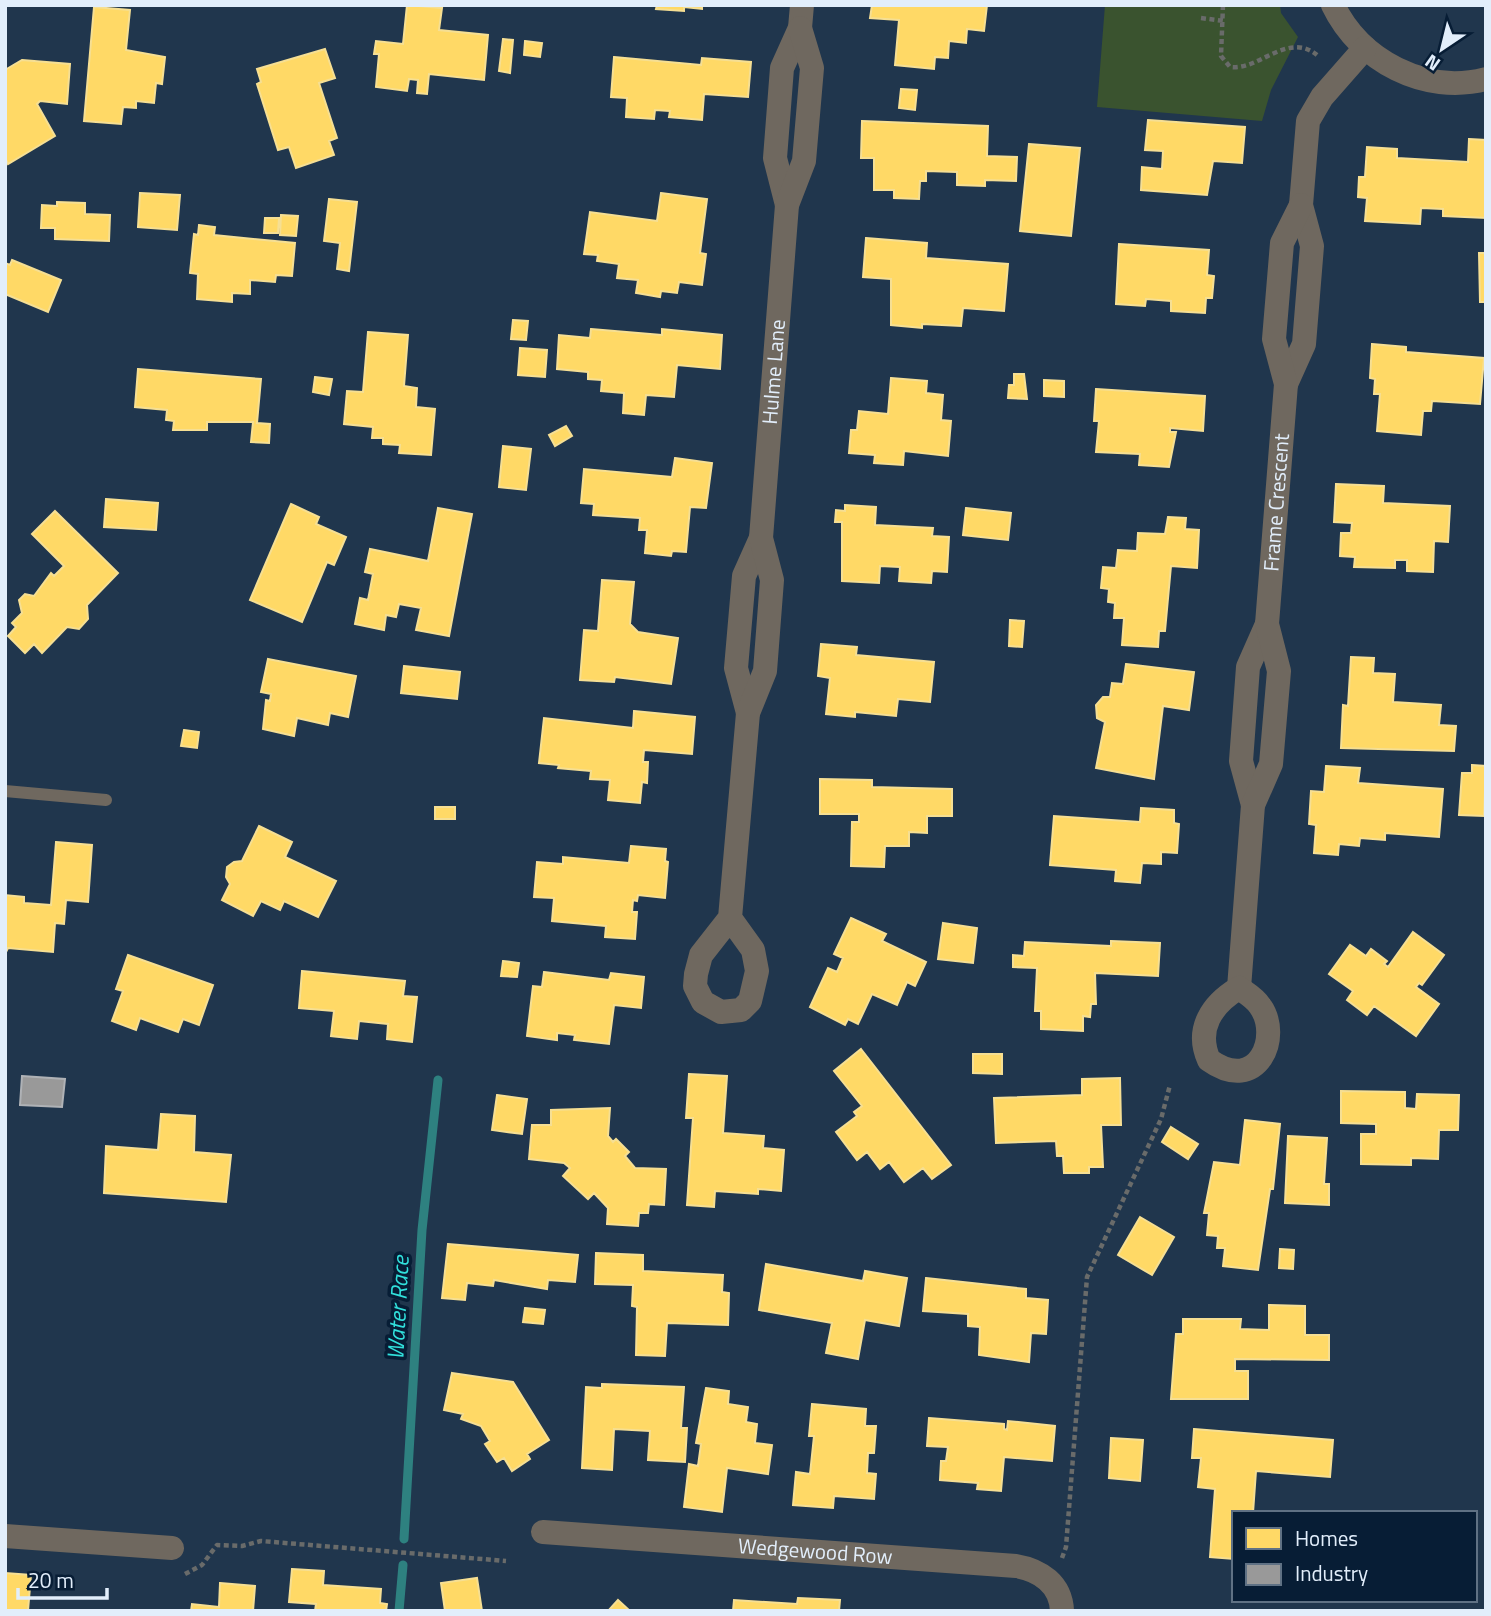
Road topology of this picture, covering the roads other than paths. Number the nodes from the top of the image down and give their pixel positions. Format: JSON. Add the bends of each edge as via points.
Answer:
{"nodes":[{"id":1,"x":1333,"y":5,"type":"edge"},
{"id":2,"x":801,"y":17,"type":"edge"},
{"id":3,"x":1365,"y":48,"type":"junction"},
{"id":4,"x":1479,"y":86,"type":"edge"},
{"id":5,"x":5,"y":791,"type":"edge"},
{"id":6,"x":106,"y":800,"type":"dead end"},
{"id":7,"x":730,"y":918,"type":"dead end"},
{"id":8,"x":1239,"y":988,"type":"dead end"},
{"id":9,"x":543,"y":1532,"type":"dead end"},
{"id":10,"x":5,"y":1536,"type":"edge"},
{"id":11,"x":172,"y":1548,"type":"dead end"},
{"id":12,"x":1062,"y":1611,"type":"edge"}],
"edges":[{"from":1,"to":3,"type":"street"},
{"from":2,"to":7,"type":"street","name":"Hulme Lane","via":[[813,68],[804,161],[787,205],[761,538],[772,580],[765,671],[748,713]]},
{"from":3,"to":4,"type":"street","via":[[1409,75]]},
{"from":3,"to":8,"type":"street","name":"Frame Crescent","via":[[1321,97],[1308,121],[1301,205],[1311,246],[1304,344],[1286,384],[1267,624],[1248,667],[1241,761],[1253,805]]},
{"from":5,"to":6,"type":"lane"},
{"from":9,"to":12,"type":"street","name":"Wedgewood Row","via":[[1016,1566],[1047,1579],[1059,1593]]},
{"from":10,"to":11,"type":"street"}]}
